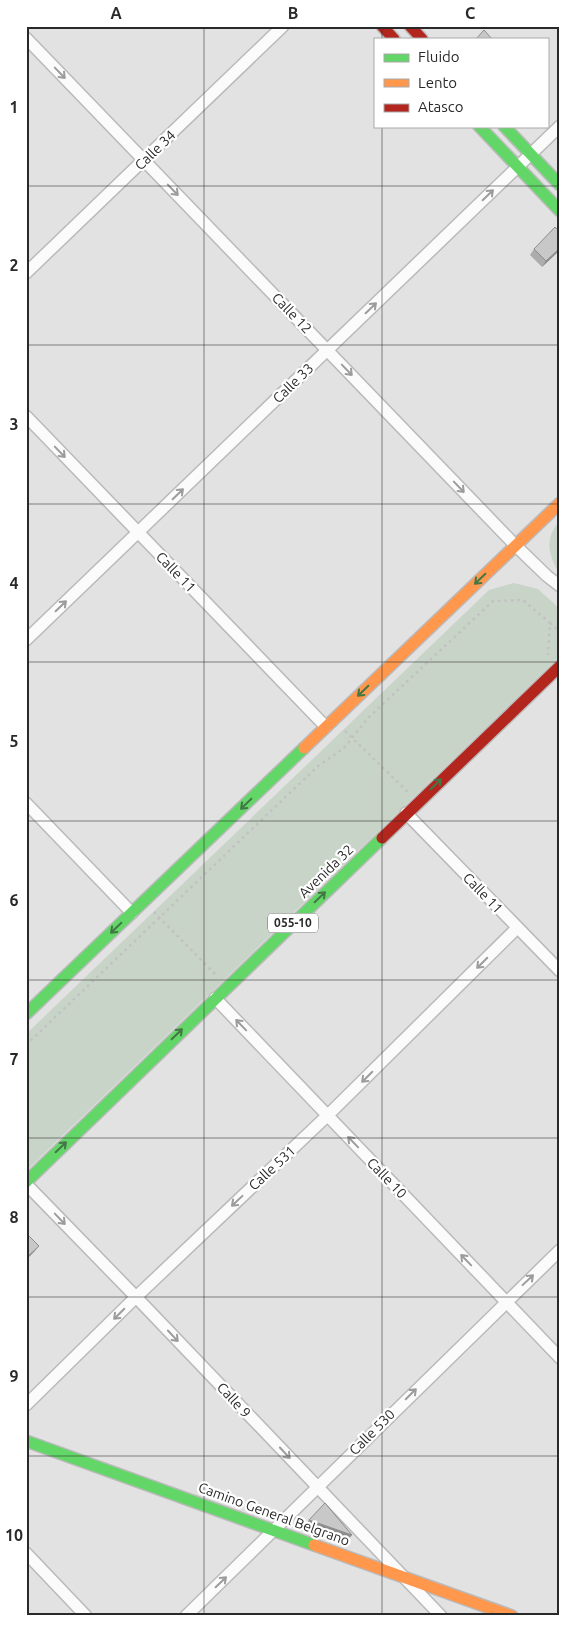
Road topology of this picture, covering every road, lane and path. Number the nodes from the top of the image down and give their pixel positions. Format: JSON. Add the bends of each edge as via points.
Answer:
{"nodes":[{"id":1,"x":283,"y":26,"type":"edge"},
{"id":2,"x":382,"y":26,"type":"edge"},
{"id":3,"x":410,"y":26,"type":"edge"},
{"id":4,"x":26,"y":38,"type":"edge"},
{"id":5,"x":393,"y":38,"type":"edge"},
{"id":6,"x":421,"y":38,"type":"edge"},
{"id":7,"x":560,"y":126,"type":"edge"},
{"id":8,"x":481,"y":128,"type":"edge"},
{"id":9,"x":506,"y":128,"type":"edge"},
{"id":10,"x":530,"y":154,"type":"junction"},
{"id":11,"x":144,"y":160,"type":"junction"},
{"id":12,"x":518,"y":167,"type":"junction"},
{"id":13,"x":560,"y":185,"type":"edge"},
{"id":14,"x":560,"y":211,"type":"edge"},
{"id":15,"x":26,"y":273,"type":"edge"},
{"id":16,"x":327,"y":350,"type":"junction"},
{"id":17,"x":26,"y":416,"type":"edge"},
{"id":18,"x":560,"y":502,"type":"edge"},
{"id":19,"x":138,"y":532,"type":"junction"},
{"id":20,"x":515,"y":545,"type":"junction"},
{"id":21,"x":560,"y":586,"type":"edge"},
{"id":22,"x":550,"y":623,"type":"junction"},
{"id":23,"x":560,"y":632,"type":"edge"},
{"id":24,"x":26,"y":640,"type":"edge"},
{"id":25,"x":548,"y":657,"type":"dead end"},
{"id":26,"x":560,"y":666,"type":"edge"},
{"id":27,"x":330,"y":723,"type":"junction"},
{"id":28,"x":352,"y":738,"type":"junction"},
{"id":29,"x":417,"y":802,"type":"junction"},
{"id":30,"x":26,"y":804,"type":"edge"},
{"id":31,"x":406,"y":813,"type":"junction"},
{"id":32,"x":144,"y":902,"type":"junction"},
{"id":33,"x":132,"y":913,"type":"junction"},
{"id":34,"x":159,"y":917,"type":"junction"},
{"id":35,"x":517,"y":928,"type":"junction"},
{"id":36,"x":559,"y":969,"type":"edge"},
{"id":37,"x":227,"y":986,"type":"junction"},
{"id":38,"x":215,"y":998,"type":"junction"},
{"id":39,"x":26,"y":1014,"type":"edge"},
{"id":40,"x":26,"y":1045,"type":"edge"},
{"id":41,"x":328,"y":1115,"type":"junction"},
{"id":42,"x":26,"y":1183,"type":"edge"},
{"id":43,"x":560,"y":1250,"type":"edge"},
{"id":44,"x":136,"y":1297,"type":"junction"},
{"id":45,"x":505,"y":1301,"type":"junction"},
{"id":46,"x":560,"y":1358,"type":"edge"},
{"id":47,"x":26,"y":1405,"type":"edge"},
{"id":48,"x":26,"y":1440,"type":"edge"},
{"id":49,"x":317,"y":1487,"type":"junction"},
{"id":50,"x":275,"y":1530,"type":"junction"},
{"id":51,"x":26,"y":1553,"type":"edge"},
{"id":52,"x":405,"y":1578,"type":"junction"},
{"id":53,"x":86,"y":1616,"type":"edge"},
{"id":54,"x":186,"y":1616,"type":"edge"},
{"id":55,"x":441,"y":1616,"type":"edge"},
{"id":56,"x":512,"y":1616,"type":"edge"}],
"edges":[{"from":1,"to":11,"type":"street","name":"Calle 34"},
{"from":2,"to":5,"type":"main road"},
{"from":3,"to":6,"type":"main road"},
{"from":4,"to":11,"type":"street","name":"Calle 12","one_way":true},
{"from":7,"to":10,"type":"street","name":"Calle 33"},
{"from":8,"to":12,"type":"main road"},
{"from":9,"to":10,"type":"main road"},
{"from":10,"to":12,"type":"street","name":"Calle 33"},
{"from":10,"to":13,"type":"main road"},
{"from":11,"to":15,"type":"street","name":"Calle 34"},
{"from":11,"to":16,"type":"street","name":"Calle 12","one_way":true},
{"from":12,"to":14,"type":"main road"},
{"from":16,"to":12,"type":"street","name":"Calle 33","one_way":true},
{"from":19,"to":16,"type":"street","name":"Calle 33","one_way":true},
{"from":16,"to":20,"type":"street","name":"Calle 12","one_way":true},
{"from":17,"to":19,"type":"street","name":"Calle 11","one_way":true},
{"from":18,"to":20,"type":"main road"},
{"from":24,"to":19,"type":"street","name":"Calle 33","one_way":true},
{"from":19,"to":27,"type":"street","name":"Calle 11"},
{"from":20,"to":21,"type":"street","name":"Calle 12"},
{"from":20,"to":27,"type":"main road","one_way":true},
{"from":22,"to":23,"type":"path"},
{"from":22,"to":25,"type":"path"},
{"from":22,"to":28,"type":"path","via":[[523,600],[492,601],[368,718]]},
{"from":29,"to":26,"type":"main road","name":"Avenida 32","number":"055-10","one_way":true},
{"from":27,"to":28,"type":"path"},
{"from":27,"to":32,"type":"main road","one_way":true},
{"from":28,"to":29,"type":"path"},
{"from":28,"to":34,"type":"path","via":[[344,748],[318,766]]},
{"from":29,"to":31,"type":"main road","name":"Avenida 32","number":"055-10"},
{"from":30,"to":33,"type":"street"},
{"from":31,"to":35,"type":"street","name":"Calle 11"},
{"from":37,"to":31,"type":"main road","name":"Avenida 32","number":"055-10","one_way":true},
{"from":32,"to":33,"type":"main road"},
{"from":32,"to":34,"type":"path"},
{"from":33,"to":39,"type":"main road","one_way":true},
{"from":34,"to":37,"type":"path"},
{"from":34,"to":40,"type":"path"},
{"from":35,"to":36,"type":"street","name":"Calle 11"},
{"from":35,"to":41,"type":"street","name":"Calle 531","one_way":true},
{"from":37,"to":38,"type":"main road","name":"Avenida 32","number":"055-10"},
{"from":41,"to":38,"type":"street","name":"Calle 10","one_way":true},
{"from":42,"to":38,"type":"main road","name":"Avenida 32","number":"055-10","one_way":true},
{"from":41,"to":44,"type":"street","name":"Calle 531","one_way":true},
{"from":45,"to":41,"type":"street","name":"Calle 10","one_way":true},
{"from":42,"to":44,"type":"street","name":"Calle 9","one_way":true},
{"from":45,"to":43,"type":"street","name":"Calle 530","one_way":true},
{"from":44,"to":47,"type":"street","name":"Calle 531","one_way":true},
{"from":44,"to":49,"type":"street","name":"Calle 9","one_way":true},
{"from":45,"to":46,"type":"street","name":"Calle 10"},
{"from":49,"to":45,"type":"street","name":"Calle 530","one_way":true},
{"from":48,"to":50,"type":"main road","name":"Camino General Belgrano"},
{"from":49,"to":50,"type":"street","name":"Calle 530"},
{"from":49,"to":52,"type":"street","name":"Calle 9"},
{"from":50,"to":52,"type":"main road","name":"Camino General Belgrano"},
{"from":54,"to":50,"type":"street","name":"Calle 530","one_way":true},
{"from":51,"to":53,"type":"street"},
{"from":52,"to":55,"type":"street","name":"Calle 9"},
{"from":52,"to":56,"type":"main road","name":"Camino General Belgrano"}]}
